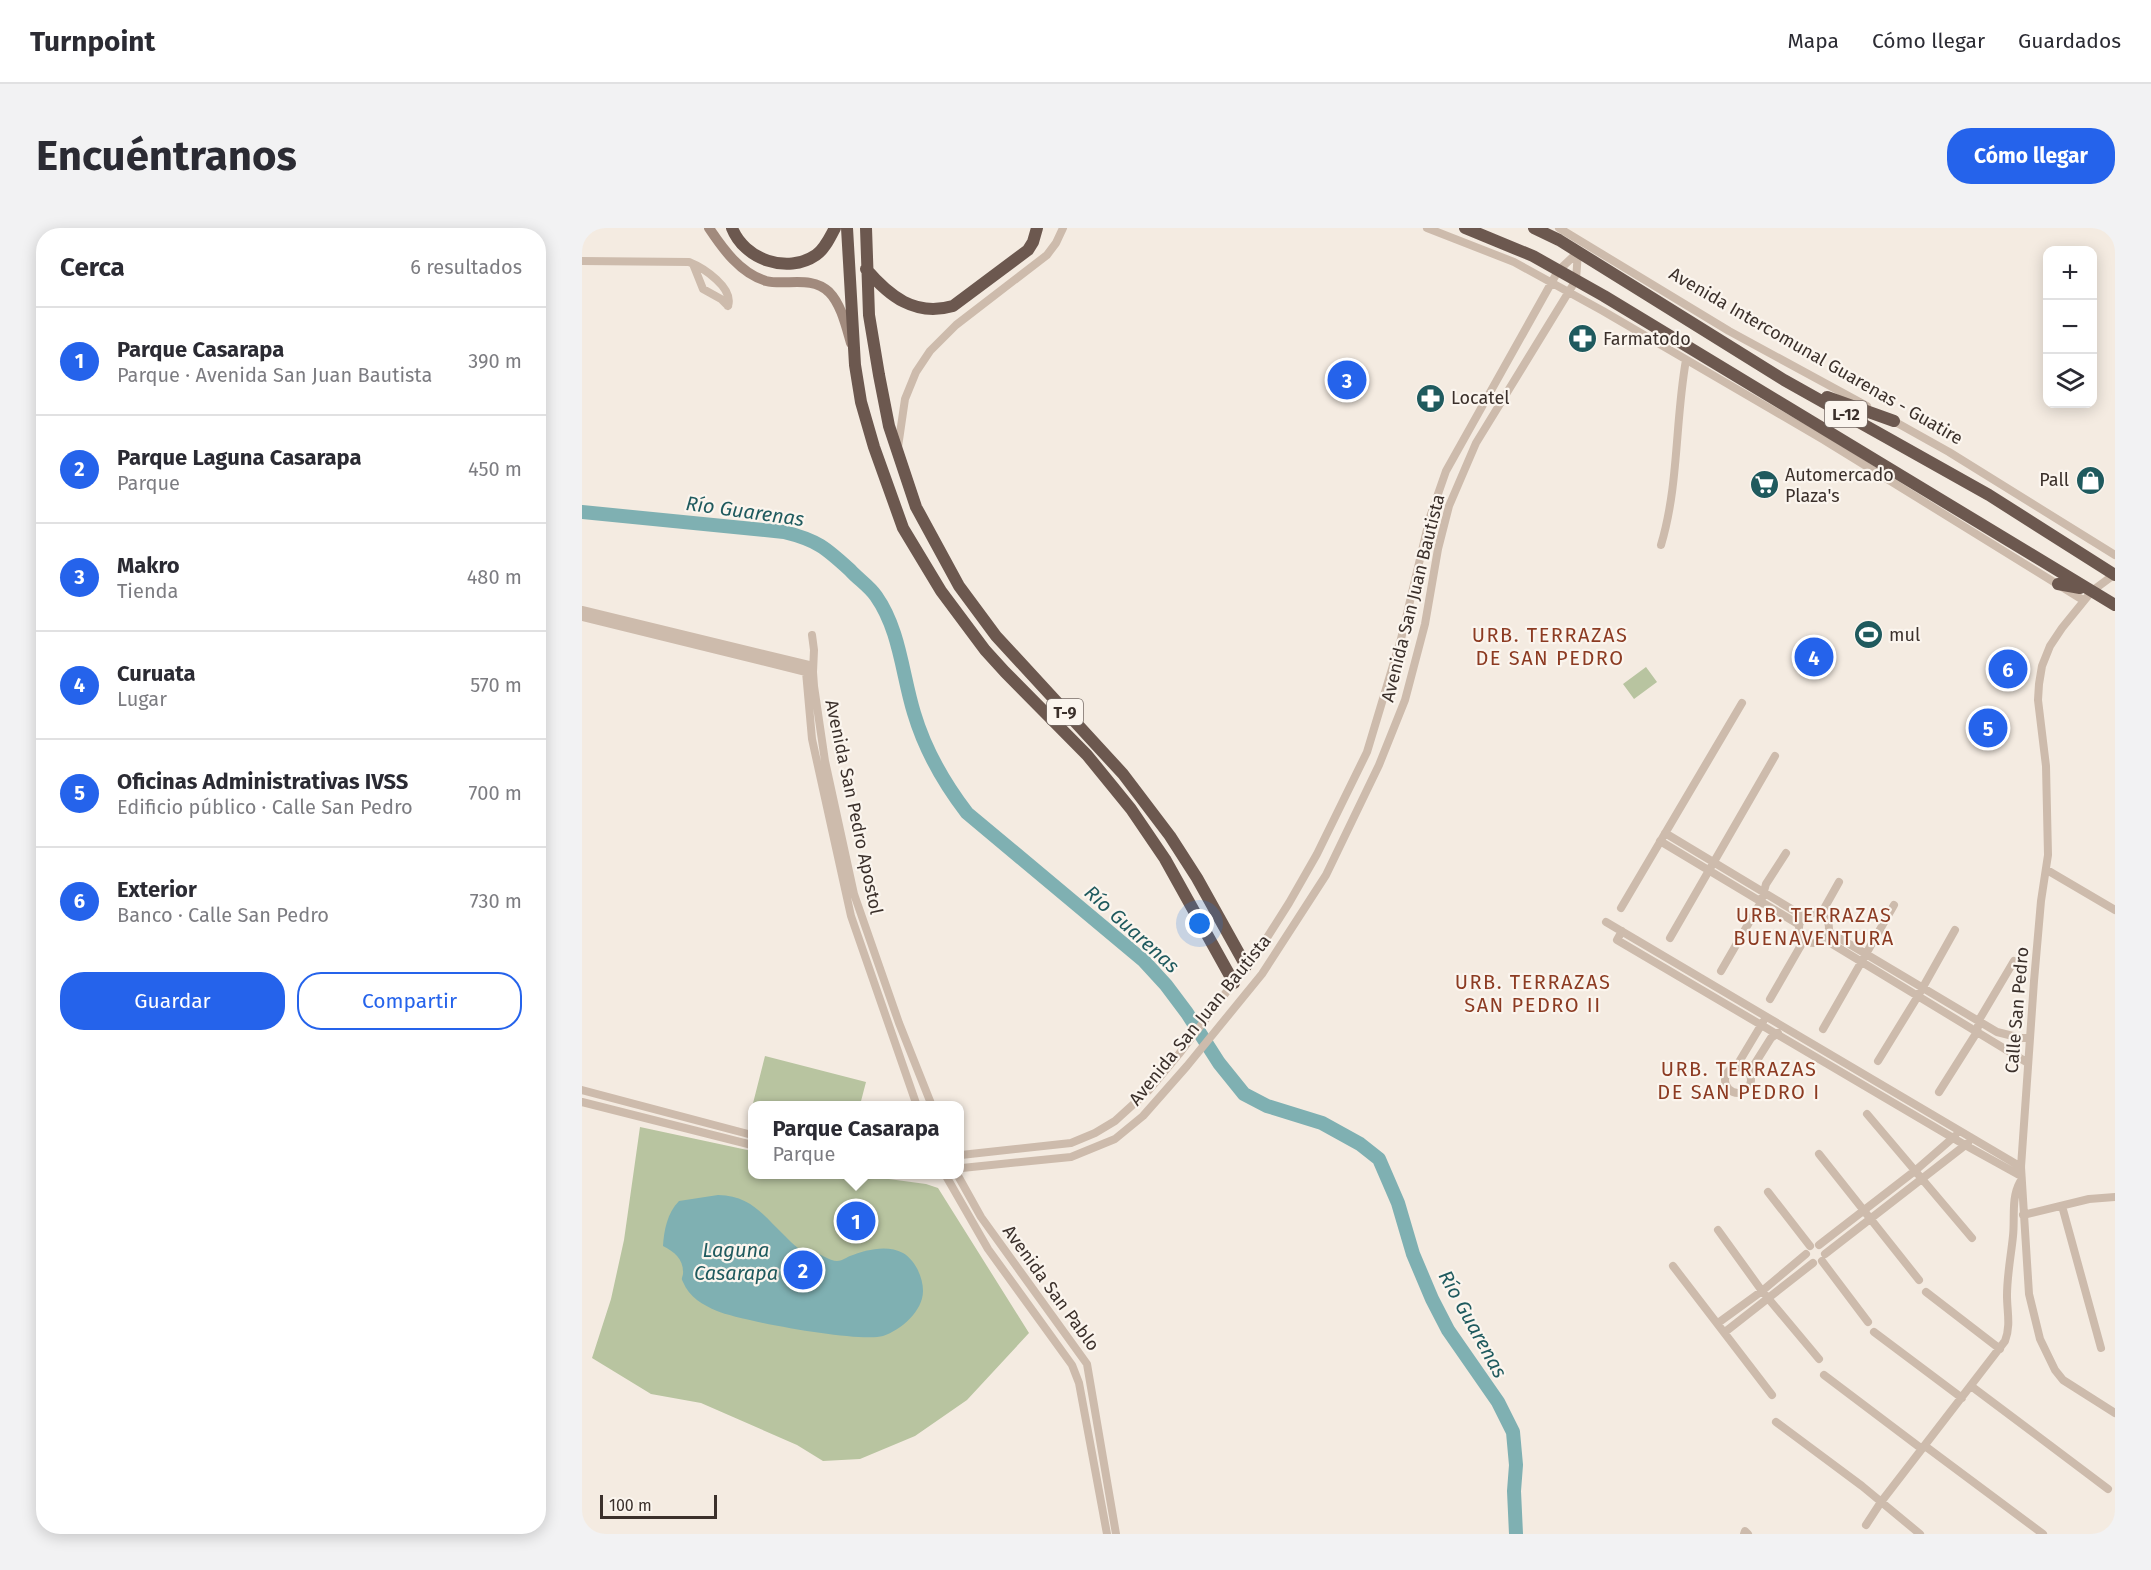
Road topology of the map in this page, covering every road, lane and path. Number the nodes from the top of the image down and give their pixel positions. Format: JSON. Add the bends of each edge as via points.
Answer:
{"nodes":[{"id":1,"x":709,"y":228,"type":"edge"},
{"id":2,"x":732,"y":228,"type":"edge"},
{"id":3,"x":836,"y":228,"type":"edge"},
{"id":4,"x":847,"y":228,"type":"edge"},
{"id":5,"x":866,"y":228,"type":"edge"},
{"id":6,"x":1037,"y":228,"type":"edge"},
{"id":7,"x":1063,"y":228,"type":"edge"},
{"id":8,"x":1427,"y":228,"type":"edge"},
{"id":9,"x":1465,"y":228,"type":"edge"},
{"id":10,"x":1534,"y":228,"type":"edge"},
{"id":11,"x":1542,"y":228,"type":"edge"},
{"id":12,"x":1559,"y":234,"type":"edge"},
{"id":13,"x":1578,"y":252,"type":"junction"},
{"id":14,"x":582,"y":261,"type":"edge"},
{"id":15,"x":693,"y":264,"type":"junction"},
{"id":16,"x":866,"y":268,"type":"junction"},
{"id":17,"x":1558,"y":271,"type":"junction"},
{"id":18,"x":1576,"y":280,"type":"junction"},
{"id":19,"x":1552,"y":283,"type":"junction"},
{"id":20,"x":1566,"y":292,"type":"junction"},
{"id":21,"x":854,"y":350,"type":"junction"},
{"id":22,"x":1686,"y":360,"type":"junction"},
{"id":23,"x":1784,"y":380,"type":"junction"},
{"id":24,"x":1894,"y":421,"type":"junction"},
{"id":25,"x":898,"y":451,"type":"junction"},
{"id":26,"x":1661,"y":545,"type":"dead end"},
{"id":27,"x":2115,"y":555,"type":"edge"},
{"id":28,"x":2115,"y":574,"type":"edge"},
{"id":29,"x":2058,"y":584,"type":"joint"},
{"id":30,"x":2088,"y":595,"type":"junction"},
{"id":31,"x":2115,"y":605,"type":"edge"},
{"id":32,"x":582,"y":610,"type":"edge"},
{"id":33,"x":582,"y":617,"type":"edge"},
{"id":34,"x":812,"y":635,"type":"dead end"},
{"id":35,"x":801,"y":666,"type":"junction"},
{"id":36,"x":813,"y":672,"type":"junction"},
{"id":37,"x":1742,"y":703,"type":"dead end"},
{"id":38,"x":1775,"y":756,"type":"dead end"},
{"id":39,"x":1665,"y":833,"type":"junction"},
{"id":40,"x":1660,"y":841,"type":"junction"},
{"id":41,"x":1786,"y":853,"type":"dead end"},
{"id":42,"x":1714,"y":862,"type":"junction"},
{"id":43,"x":2047,"y":870,"type":"junction"},
{"id":44,"x":1709,"y":871,"type":"junction"},
{"id":45,"x":1839,"y":882,"type":"dead end"},
{"id":46,"x":1765,"y":893,"type":"junction"},
{"id":47,"x":1761,"y":902,"type":"junction"},
{"id":48,"x":1894,"y":905,"type":"dead end"},
{"id":49,"x":1621,"y":908,"type":"dead end"},
{"id":50,"x":2115,"y":910,"type":"edge"},
{"id":51,"x":1821,"y":914,"type":"junction"},
{"id":52,"x":1801,"y":920,"type":"junction"},
{"id":53,"x":1606,"y":922,"type":"dead end"},
{"id":54,"x":1955,"y":930,"type":"dead end"},
{"id":55,"x":1622,"y":931,"type":"junction"},
{"id":56,"x":1827,"y":935,"type":"junction"},
{"id":57,"x":1635,"y":938,"type":"junction"},
{"id":58,"x":1670,"y":938,"type":"dead end"},
{"id":59,"x":1804,"y":940,"type":"junction"},
{"id":60,"x":1629,"y":946,"type":"junction"},
{"id":61,"x":1866,"y":954,"type":"junction"},
{"id":62,"x":2014,"y":961,"type":"dead end"},
{"id":63,"x":1863,"y":962,"type":"junction"},
{"id":64,"x":1246,"y":966,"type":"junction"},
{"id":65,"x":1721,"y":971,"type":"dead end"},
{"id":66,"x":1234,"y":983,"type":"junction"},
{"id":67,"x":1252,"y":986,"type":"junction"},
{"id":68,"x":1923,"y":987,"type":"junction"},
{"id":69,"x":1918,"y":996,"type":"junction"},
{"id":70,"x":1770,"y":999,"type":"dead end"},
{"id":71,"x":1767,"y":1016,"type":"junction"},
{"id":72,"x":1979,"y":1020,"type":"junction"},
{"id":73,"x":1764,"y":1025,"type":"junction"},
{"id":74,"x":1823,"y":1029,"type":"dead end"},
{"id":75,"x":1977,"y":1032,"type":"junction"},
{"id":76,"x":1778,"y":1033,"type":"junction"},
{"id":77,"x":2030,"y":1038,"type":"junction"},
{"id":78,"x":1878,"y":1061,"type":"dead end"},
{"id":79,"x":2028,"y":1063,"type":"junction"},
{"id":80,"x":1738,"y":1067,"type":"junction"},
{"id":81,"x":1749,"y":1073,"type":"junction"},
{"id":82,"x":582,"y":1090,"type":"edge"},
{"id":83,"x":1939,"y":1092,"type":"dead end"},
{"id":84,"x":582,"y":1101,"type":"edge"},
{"id":85,"x":915,"y":1101,"type":"edge"},
{"id":86,"x":930,"y":1101,"type":"edge"},
{"id":87,"x":1868,"y":1113,"type":"dead end"},
{"id":88,"x":1961,"y":1131,"type":"junction"},
{"id":89,"x":748,"y":1134,"type":"edge"},
{"id":90,"x":1953,"y":1137,"type":"junction"},
{"id":91,"x":1974,"y":1138,"type":"junction"},
{"id":92,"x":748,"y":1144,"type":"edge"},
{"id":93,"x":1965,"y":1145,"type":"junction"},
{"id":94,"x":964,"y":1154,"type":"edge"},
{"id":95,"x":1819,"y":1154,"type":"dead end"},
{"id":96,"x":2021,"y":1167,"type":"junction"},
{"id":97,"x":1916,"y":1170,"type":"junction"},
{"id":98,"x":964,"y":1171,"type":"edge"},
{"id":99,"x":1922,"y":1177,"type":"junction"},
{"id":100,"x":2021,"y":1178,"type":"junction"},
{"id":101,"x":947,"y":1179,"type":"edge"},
{"id":102,"x":961,"y":1179,"type":"edge"},
{"id":103,"x":1768,"y":1192,"type":"dead end"},
{"id":104,"x":2115,"y":1197,"type":"edge"},
{"id":105,"x":2062,"y":1206,"type":"junction"},
{"id":106,"x":1867,"y":1215,"type":"junction"},
{"id":107,"x":2024,"y":1215,"type":"junction"},
{"id":108,"x":1718,"y":1230,"type":"dead end"},
{"id":109,"x":1972,"y":1238,"type":"dead end"},
{"id":110,"x":1819,"y":1245,"type":"junction"},
{"id":111,"x":1810,"y":1246,"type":"junction"},
{"id":112,"x":1806,"y":1254,"type":"junction"},
{"id":113,"x":1824,"y":1257,"type":"junction"},
{"id":114,"x":1813,"y":1263,"type":"junction"},
{"id":115,"x":1672,"y":1266,"type":"dead end"},
{"id":116,"x":1919,"y":1280,"type":"dead end"},
{"id":117,"x":1762,"y":1291,"type":"junction"},
{"id":118,"x":1926,"y":1292,"type":"dead end"},
{"id":119,"x":1768,"y":1298,"type":"junction"},
{"id":120,"x":1868,"y":1322,"type":"dead end"},
{"id":121,"x":1718,"y":1323,"type":"junction"},
{"id":122,"x":1725,"y":1332,"type":"junction"},
{"id":123,"x":1874,"y":1332,"type":"dead end"},
{"id":124,"x":2101,"y":1348,"type":"dead end"},
{"id":125,"x":2000,"y":1349,"type":"junction"},
{"id":126,"x":1819,"y":1359,"type":"dead end"},
{"id":127,"x":1824,"y":1375,"type":"dead end"},
{"id":128,"x":1090,"y":1378,"type":"junction"},
{"id":129,"x":1079,"y":1383,"type":"junction"},
{"id":130,"x":1971,"y":1386,"type":"junction"},
{"id":131,"x":1772,"y":1395,"type":"dead end"},
{"id":132,"x":1962,"y":1398,"type":"junction"},
{"id":133,"x":2115,"y":1413,"type":"edge"},
{"id":134,"x":1776,"y":1422,"type":"dead end"},
{"id":135,"x":1924,"y":1447,"type":"junction"},
{"id":136,"x":2108,"y":1489,"type":"dead end"},
{"id":137,"x":1881,"y":1502,"type":"junction"},
{"id":138,"x":1113,"y":1515,"type":"junction"},
{"id":139,"x":1104,"y":1518,"type":"junction"},
{"id":140,"x":1866,"y":1525,"type":"dead end"},
{"id":141,"x":1107,"y":1534,"type":"edge"},
{"id":142,"x":1116,"y":1534,"type":"edge"},
{"id":143,"x":1920,"y":1534,"type":"edge"},
{"id":144,"x":2043,"y":1534,"type":"edge"}],
"edges":[{"from":1,"to":21,"type":"main road","via":[[729,255],[756,276],[767,281],[805,282],[826,289],[838,307]]},
{"from":2,"to":3,"type":"highway","via":[[738,241],[753,254],[769,262],[795,263],[814,256]]},
{"from":4,"to":21,"type":"highway","number":"T-9"},
{"from":5,"to":16,"type":"highway","number":"T-9"},
{"from":6,"to":16,"type":"highway","via":[[1028,249],[953,306],[942,309],[931,310],[902,301]]},
{"from":7,"to":25,"type":"street","via":[[1047,255],[956,325],[930,351],[905,399]]},
{"from":8,"to":19,"type":"street","number":"L-12","via":[[1514,262]]},
{"from":9,"to":17,"type":"highway","number":"L-12","via":[[1533,256]]},
{"from":10,"to":12,"type":"highway","name":"Avenida Intercomunal Guarenas - Guatire","number":"L-12"},
{"from":11,"to":12,"type":"highway"},
{"from":12,"to":13,"type":"highway","name":"Avenida Intercomunal Guarenas - Guatire","number":"L-12"},
{"from":12,"to":24,"type":"street","name":"Avenida Intercomunal Guarenas - Guatire","number":"L-12"},
{"from":13,"to":17,"type":"street","name":"Avenida San Juan Bautista"},
{"from":13,"to":18,"type":"street"},
{"from":13,"to":23,"type":"highway","name":"Avenida Intercomunal Guarenas - Guatire","number":"L-12"},
{"from":14,"to":15,"type":"street"},
{"from":15,"to":15,"type":"street","via":[[703,289],[728,306],[727,290]]},
{"from":16,"to":25,"type":"highway","number":"T-9","via":[[879,375]]},
{"from":17,"to":18,"type":"highway","number":"L-12"},
{"from":17,"to":19,"type":"street","name":"Avenida San Juan Bautista"},
{"from":18,"to":20,"type":"street","name":"Avenida San Juan Bautista"},
{"from":18,"to":30,"type":"highway","number":"L-12"},
{"from":19,"to":20,"type":"street","number":"L-12"},
{"from":19,"to":64,"type":"street","name":"Avenida San Juan Bautista","via":[[1446,471],[1367,752],[1317,854]]},
{"from":20,"to":22,"type":"street","number":"L-12"},
{"from":20,"to":67,"type":"street","name":"Avenida San Juan Bautista","via":[[1476,443],[1449,506],[1405,700],[1379,765],[1326,875]]},
{"from":21,"to":66,"type":"highway","number":"T-9","via":[[861,402],[903,528],[968,628],[1005,672],[1088,755],[1131,809],[1166,859]]},
{"from":22,"to":26,"type":"street","via":[[1675,466]]},
{"from":22,"to":29,"type":"street","number":"L-12","via":[[1833,445]]},
{"from":23,"to":24,"type":"highway"},
{"from":23,"to":28,"type":"highway","name":"Avenida Intercomunal Guarenas - Guatire","number":"L-12","via":[[1989,495]]},
{"from":24,"to":27,"type":"street","name":"Avenida Intercomunal Guarenas - Guatire","number":"L-12"},
{"from":25,"to":64,"type":"highway","number":"T-9","via":[[916,507],[959,586],[996,636],[1123,774],[1170,836]]},
{"from":28,"to":30,"type":"street","name":"Calle San Pedro"},
{"from":29,"to":30,"type":"highway"},
{"from":30,"to":31,"type":"highway","number":"L-12"},
{"from":30,"to":43,"type":"street","name":"Calle San Pedro","via":[[2050,646],[2039,684],[2048,794]]},
{"from":32,"to":35,"type":"street"},
{"from":33,"to":35,"type":"street"},
{"from":34,"to":36,"type":"street","name":"Avenida San Pedro Apostol"},
{"from":35,"to":36,"type":"street","via":[[809,665]]},
{"from":35,"to":85,"type":"street","name":"Avenida San Pedro Apostol","via":[[806,672],[812,739],[851,916]]},
{"from":36,"to":86,"type":"street","name":"Avenida San Pedro Apostol","via":[[825,761],[854,894]]},
{"from":37,"to":39,"type":"street"},
{"from":38,"to":42,"type":"street"},
{"from":39,"to":40,"type":"street"},
{"from":39,"to":42,"type":"street"},
{"from":40,"to":44,"type":"street"},
{"from":40,"to":49,"type":"street"},
{"from":41,"to":46,"type":"street","via":[[1766,884]]},
{"from":42,"to":44,"type":"street"},
{"from":42,"to":46,"type":"street"},
{"from":43,"to":50,"type":"street"},
{"from":43,"to":77,"type":"street","name":"Calle San Pedro","via":[[2038,928]]},
{"from":44,"to":47,"type":"street"},
{"from":44,"to":58,"type":"street"},
{"from":45,"to":51,"type":"street"},
{"from":46,"to":47,"type":"street"},
{"from":46,"to":52,"type":"street"},
{"from":47,"to":52,"type":"street"},
{"from":47,"to":65,"type":"street"},
{"from":48,"to":61,"type":"street"},
{"from":51,"to":52,"type":"street","via":[[1812,913]]},
{"from":51,"to":56,"type":"street","via":[[1828,922]]},
{"from":52,"to":59,"type":"street","via":[[1798,930]]},
{"from":53,"to":55,"type":"street"},
{"from":54,"to":68,"type":"street"},
{"from":55,"to":57,"type":"street"},
{"from":55,"to":60,"type":"street","via":[[1617,940]]},
{"from":56,"to":59,"type":"street","via":[[1815,944]]},
{"from":56,"to":61,"type":"street"},
{"from":56,"to":63,"type":"street"},
{"from":57,"to":60,"type":"street"},
{"from":57,"to":71,"type":"street"},
{"from":59,"to":70,"type":"street"},
{"from":60,"to":73,"type":"street"},
{"from":61,"to":63,"type":"street"},
{"from":61,"to":68,"type":"street"},
{"from":62,"to":72,"type":"street"},
{"from":63,"to":69,"type":"street"},
{"from":63,"to":74,"type":"street"},
{"from":64,"to":66,"type":"street","name":"Avenida San Juan Bautista"},
{"from":64,"to":67,"type":"street","number":"T-9"},
{"from":66,"to":67,"type":"street"},
{"from":66,"to":94,"type":"street","name":"Avenida San Juan Bautista","via":[[1149,1090],[1116,1121],[1071,1143]]},
{"from":67,"to":98,"type":"street","name":"Avenida San Juan Bautista","via":[[1187,1066],[1115,1139],[1071,1157]]},
{"from":68,"to":69,"type":"street"},
{"from":68,"to":72,"type":"street"},
{"from":69,"to":75,"type":"street"},
{"from":69,"to":78,"type":"street"},
{"from":71,"to":73,"type":"street"},
{"from":71,"to":88,"type":"street"},
{"from":72,"to":75,"type":"street"},
{"from":72,"to":77,"type":"street","via":[[1997,1032]]},
{"from":73,"to":76,"type":"street"},
{"from":73,"to":80,"type":"street"},
{"from":75,"to":79,"type":"street"},
{"from":75,"to":83,"type":"street"},
{"from":76,"to":81,"type":"street"},
{"from":76,"to":90,"type":"street"},
{"from":77,"to":79,"type":"street","name":"Calle San Pedro"},
{"from":79,"to":96,"type":"street","name":"Calle San Pedro"},
{"from":80,"to":81,"type":"street"},
{"from":80,"to":81,"type":"street","via":[[1727,1072],[1724,1079],[1731,1092],[1746,1090],[1751,1084]]},
{"from":82,"to":89,"type":"street"},
{"from":84,"to":92,"type":"street"},
{"from":87,"to":97,"type":"street"},
{"from":88,"to":90,"type":"street"},
{"from":88,"to":91,"type":"street"},
{"from":90,"to":93,"type":"street"},
{"from":90,"to":97,"type":"street"},
{"from":91,"to":93,"type":"street"},
{"from":91,"to":96,"type":"street"},
{"from":93,"to":99,"type":"street"},
{"from":93,"to":100,"type":"street"},
{"from":95,"to":106,"type":"street"},
{"from":96,"to":100,"type":"street","name":"Calle San Pedro"},
{"from":97,"to":99,"type":"street"},
{"from":97,"to":106,"type":"street"},
{"from":99,"to":106,"type":"street"},
{"from":99,"to":109,"type":"street"},
{"from":100,"to":107,"type":"street","name":"Calle San Pedro"},
{"from":100,"to":125,"type":"street","via":[[2014,1200],[2008,1330]]},
{"from":101,"to":129,"type":"street","name":"Avenida San Pablo","via":[[987,1249],[1072,1365]]},
{"from":102,"to":128,"type":"street","name":"Avenida San Pablo","via":[[993,1234],[1087,1364]]},
{"from":103,"to":111,"type":"street"},
{"from":104,"to":105,"type":"street"},
{"from":105,"to":107,"type":"street"},
{"from":105,"to":124,"type":"street"},
{"from":106,"to":110,"type":"street"},
{"from":106,"to":113,"type":"street"},
{"from":106,"to":116,"type":"street"},
{"from":107,"to":133,"type":"street","name":"Calle San Pedro","via":[[2029,1294],[2040,1339],[2063,1380]]},
{"from":108,"to":117,"type":"street"},
{"from":110,"to":111,"type":"street"},
{"from":110,"to":113,"type":"street","via":[[1824,1249]]},
{"from":111,"to":112,"type":"street"},
{"from":112,"to":114,"type":"street"},
{"from":112,"to":117,"type":"street"},
{"from":113,"to":114,"type":"street"},
{"from":113,"to":120,"type":"street"},
{"from":114,"to":119,"type":"street"},
{"from":115,"to":121,"type":"street"},
{"from":117,"to":119,"type":"street"},
{"from":117,"to":121,"type":"street"},
{"from":118,"to":125,"type":"street"},
{"from":119,"to":122,"type":"street"},
{"from":119,"to":126,"type":"street"},
{"from":121,"to":122,"type":"street"},
{"from":122,"to":131,"type":"street"},
{"from":123,"to":132,"type":"street"},
{"from":125,"to":130,"type":"street"},
{"from":127,"to":135,"type":"street"},
{"from":128,"to":129,"type":"street"},
{"from":128,"to":138,"type":"street","name":"Avenida San Pablo"},
{"from":129,"to":139,"type":"street","name":"Avenida San Pablo"},
{"from":130,"to":132,"type":"street"},
{"from":130,"to":136,"type":"street"},
{"from":132,"to":135,"type":"street"},
{"from":134,"to":137,"type":"street"},
{"from":135,"to":137,"type":"street"},
{"from":135,"to":144,"type":"street"},
{"from":137,"to":140,"type":"street"},
{"from":137,"to":143,"type":"street"},
{"from":138,"to":139,"type":"street"},
{"from":138,"to":142,"type":"street","name":"Avenida San Pablo"},
{"from":139,"to":141,"type":"street","name":"Avenida San Pablo"}]}
